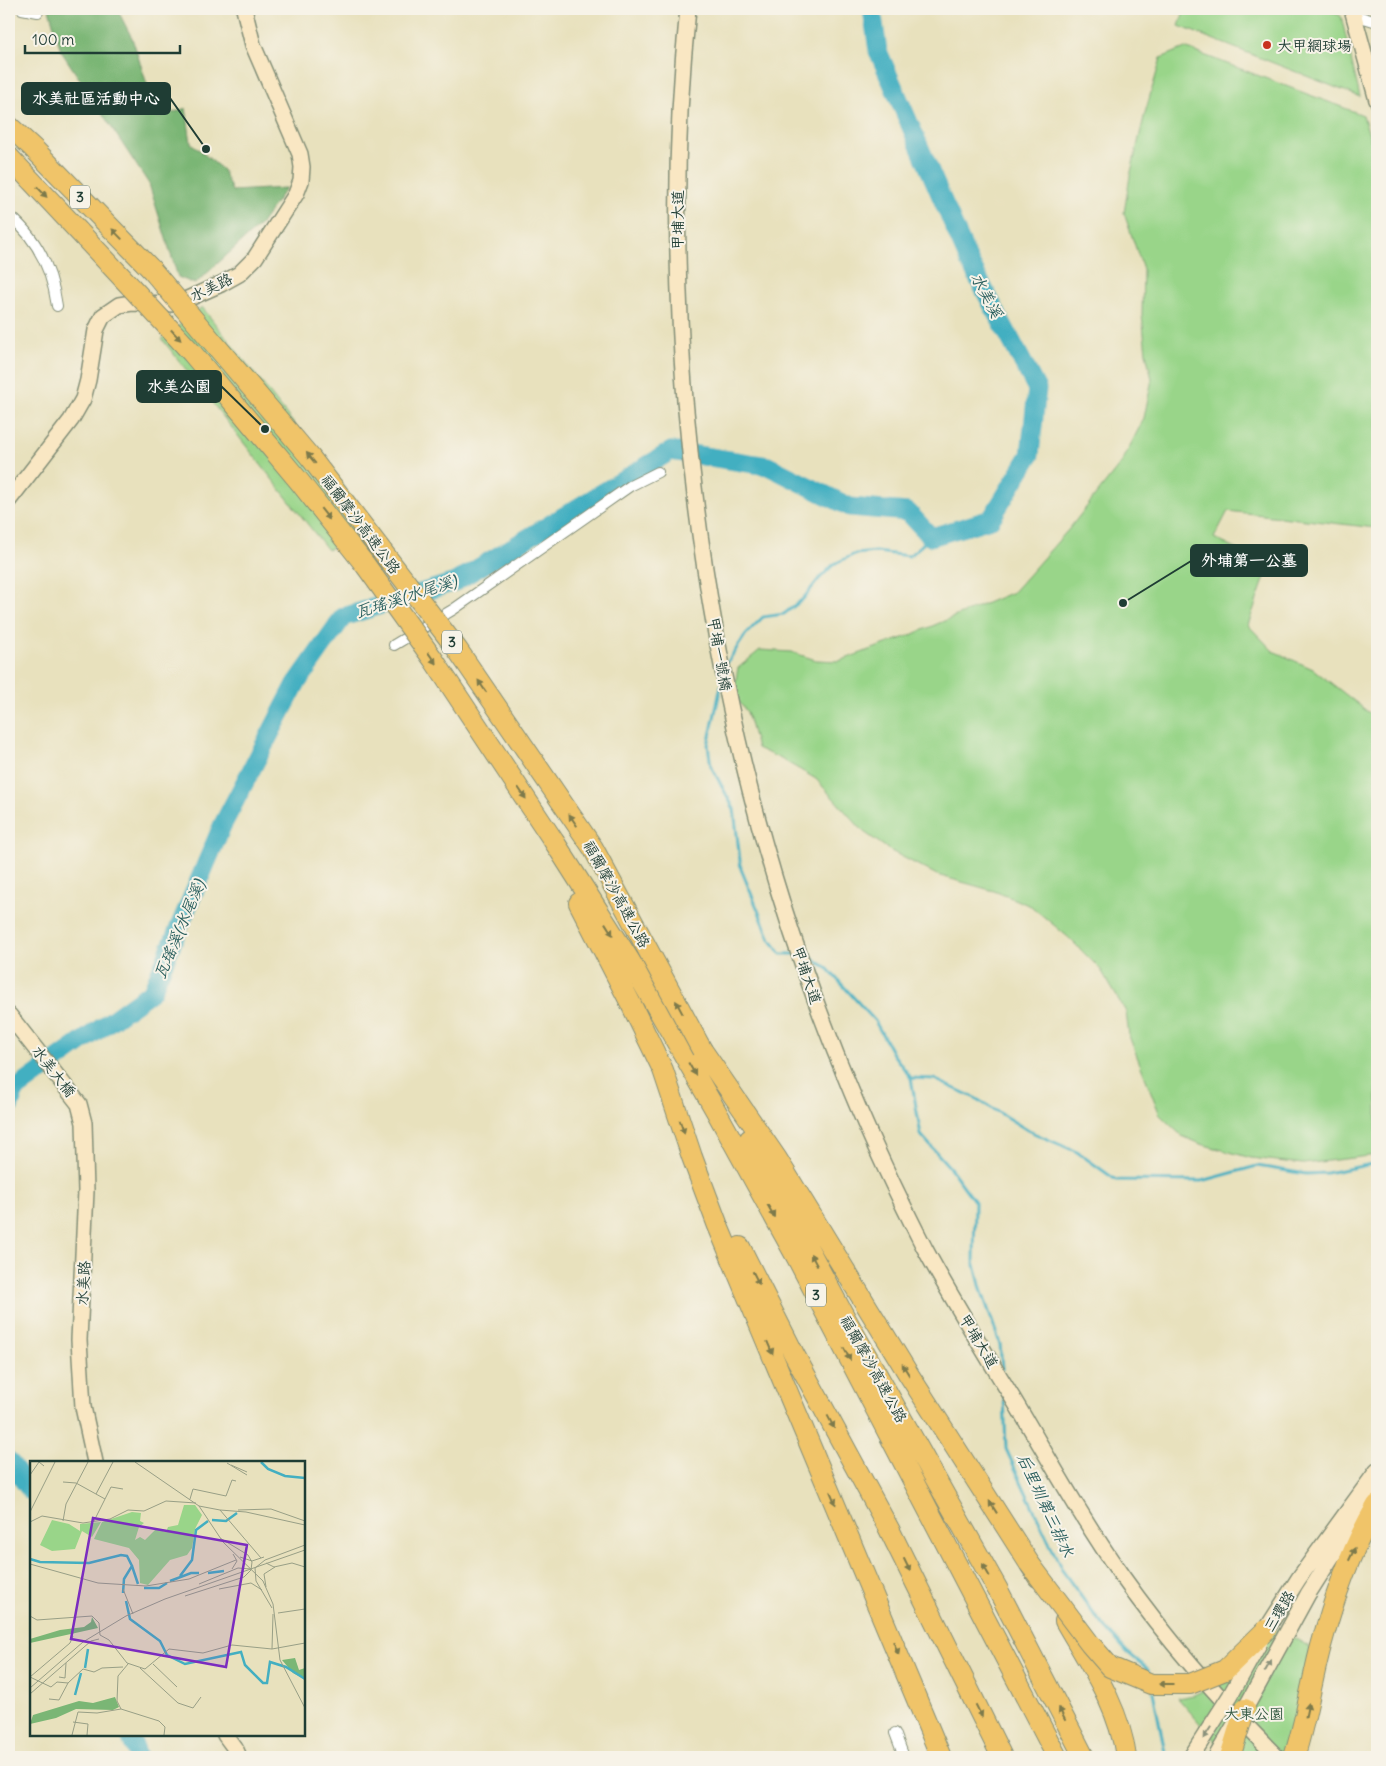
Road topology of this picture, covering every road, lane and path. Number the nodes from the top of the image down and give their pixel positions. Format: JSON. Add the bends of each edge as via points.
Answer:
{"nodes":[{"id":1,"x":22,"y":9,"type":"edge"},
{"id":2,"x":244,"y":9,"type":"edge"},
{"id":3,"x":688,"y":9,"type":"edge"},
{"id":4,"x":38,"y":12,"type":"dead end"},
{"id":5,"x":1353,"y":12,"type":"edge"},
{"id":6,"x":1377,"y":22,"type":"edge"},
{"id":7,"x":1377,"y":100,"type":"edge"},
{"id":8,"x":9,"y":126,"type":"edge"},
{"id":9,"x":9,"y":157,"type":"edge"},
{"id":10,"x":9,"y":215,"type":"edge"},
{"id":11,"x":57,"y":306,"type":"dead end"},
{"id":12,"x":688,"y":432,"type":"joint"},
{"id":13,"x":658,"y":472,"type":"dead end"},
{"id":14,"x":9,"y":500,"type":"edge"},
{"id":15,"x":394,"y":645,"type":"dead end"},
{"id":16,"x":555,"y":843,"type":"junction"},
{"id":17,"x":773,"y":872,"type":"joint"},
{"id":18,"x":9,"y":1016,"type":"edge"},
{"id":19,"x":702,"y":1050,"type":"junction"},
{"id":20,"x":79,"y":1104,"type":"joint"},
{"id":21,"x":692,"y":1157,"type":"junction"},
{"id":22,"x":95,"y":1461,"type":"edge"},
{"id":23,"x":1377,"y":1471,"type":"edge"},
{"id":24,"x":1377,"y":1494,"type":"edge"},
{"id":25,"x":1377,"y":1505,"type":"edge"},
{"id":26,"x":1029,"y":1563,"type":"junction"},
{"id":27,"x":1266,"y":1630,"type":"junction"},
{"id":28,"x":1245,"y":1709,"type":"junction"},
{"id":29,"x":895,"y":1733,"type":"dead end"},
{"id":30,"x":226,"y":1736,"type":"edge"},
{"id":31,"x":239,"y":1757,"type":"edge"},
{"id":32,"x":904,"y":1757,"type":"edge"},
{"id":33,"x":942,"y":1757,"type":"edge"},
{"id":34,"x":1002,"y":1757,"type":"edge"},
{"id":35,"x":1057,"y":1757,"type":"edge"},
{"id":36,"x":1084,"y":1757,"type":"edge"},
{"id":37,"x":1126,"y":1757,"type":"edge"},
{"id":38,"x":1190,"y":1757,"type":"edge"},
{"id":39,"x":1216,"y":1757,"type":"edge"},
{"id":40,"x":1230,"y":1757,"type":"edge"},
{"id":41,"x":1277,"y":1757,"type":"edge"},
{"id":42,"x":1294,"y":1757,"type":"edge"}],
"edges":[{"from":1,"to":4,"type":"street"},
{"from":2,"to":14,"type":"street","name":"水美路","via":[[253,45],[300,154],[301,181],[296,194],[255,258],[239,274],[176,304],[132,303],[118,306],[103,316],[96,330],[83,399],[71,420]]},
{"from":3,"to":12,"type":"street","name":"甲埔大道","via":[[676,189],[677,270]]},
{"from":5,"to":6,"type":"street"},
{"from":5,"to":7,"type":"street"},
{"from":19,"to":8,"type":"highway","name":"福爾摩沙高速公路","number":"3","one_way":true,"bridge":true,"via":[[593,848],[457,649],[310,457],[151,269]]},
{"from":9,"to":16,"type":"highway","name":"福爾摩沙高速公路","number":"3","one_way":true,"bridge":true,"via":[[192,353],[299,481],[433,659]]},
{"from":10,"to":11,"type":"street","via":[[32,238],[46,263]]},
{"from":12,"to":17,"type":"street","name":"甲埔一號橋","via":[[705,568],[734,728]]},
{"from":13,"to":15,"type":"street","via":[[630,486],[454,609]]},
{"from":16,"to":21,"type":"highway","one_way":true,"via":[[580,905],[663,1070]]},
{"from":16,"to":35,"type":"highway","name":"福爾摩沙高速公路","number":"3","one_way":true,"via":[[632,964],[797,1258]]},
{"from":17,"to":41,"type":"street","name":"甲埔大道","via":[[836,1055],[926,1249],[978,1342],[1076,1506],[1124,1579],[1211,1688]]},
{"from":18,"to":20,"type":"street","name":"水美大橋"},
{"from":26,"to":19,"type":"highway","one_way":true,"via":[[777,1159]]},
{"from":36,"to":19,"type":"highway","name":"福爾摩沙高速公路","number":"3","one_way":true,"via":[[998,1590],[843,1314]]},
{"from":20,"to":22,"type":"street","name":"水美路","via":[[84,1123],[86,1191],[79,1340],[84,1406]]},
{"from":21,"to":33,"type":"highway","one_way":true},
{"from":21,"to":34,"type":"highway","one_way":true,"via":[[889,1529]]},
{"from":23,"to":27,"type":"street","name":"三環路","via":[[1299,1578]]},
{"from":28,"to":24,"type":"street","name":"三環路","one_way":true,"via":[[1308,1594]]},
{"from":42,"to":25,"type":"highway","one_way":true,"via":[[1332,1607],[1347,1564]]},
{"from":27,"to":26,"type":"highway","one_way":true,"bridge":true,"via":[[1225,1670],[1190,1684],[1151,1684],[1110,1667]]},
{"from":26,"to":37,"type":"highway","bridge":true,"via":[[1064,1619],[1113,1710]]},
{"from":27,"to":38,"type":"street","name":"三環路","one_way":true,"bridge":true,"via":[[1230,1696]]},
{"from":28,"to":39,"type":"street","name":"三環路","bridge":true},
{"from":28,"to":40,"type":"highway","bridge":true},
{"from":29,"to":32,"type":"street"},
{"from":30,"to":31,"type":"street"}]}
